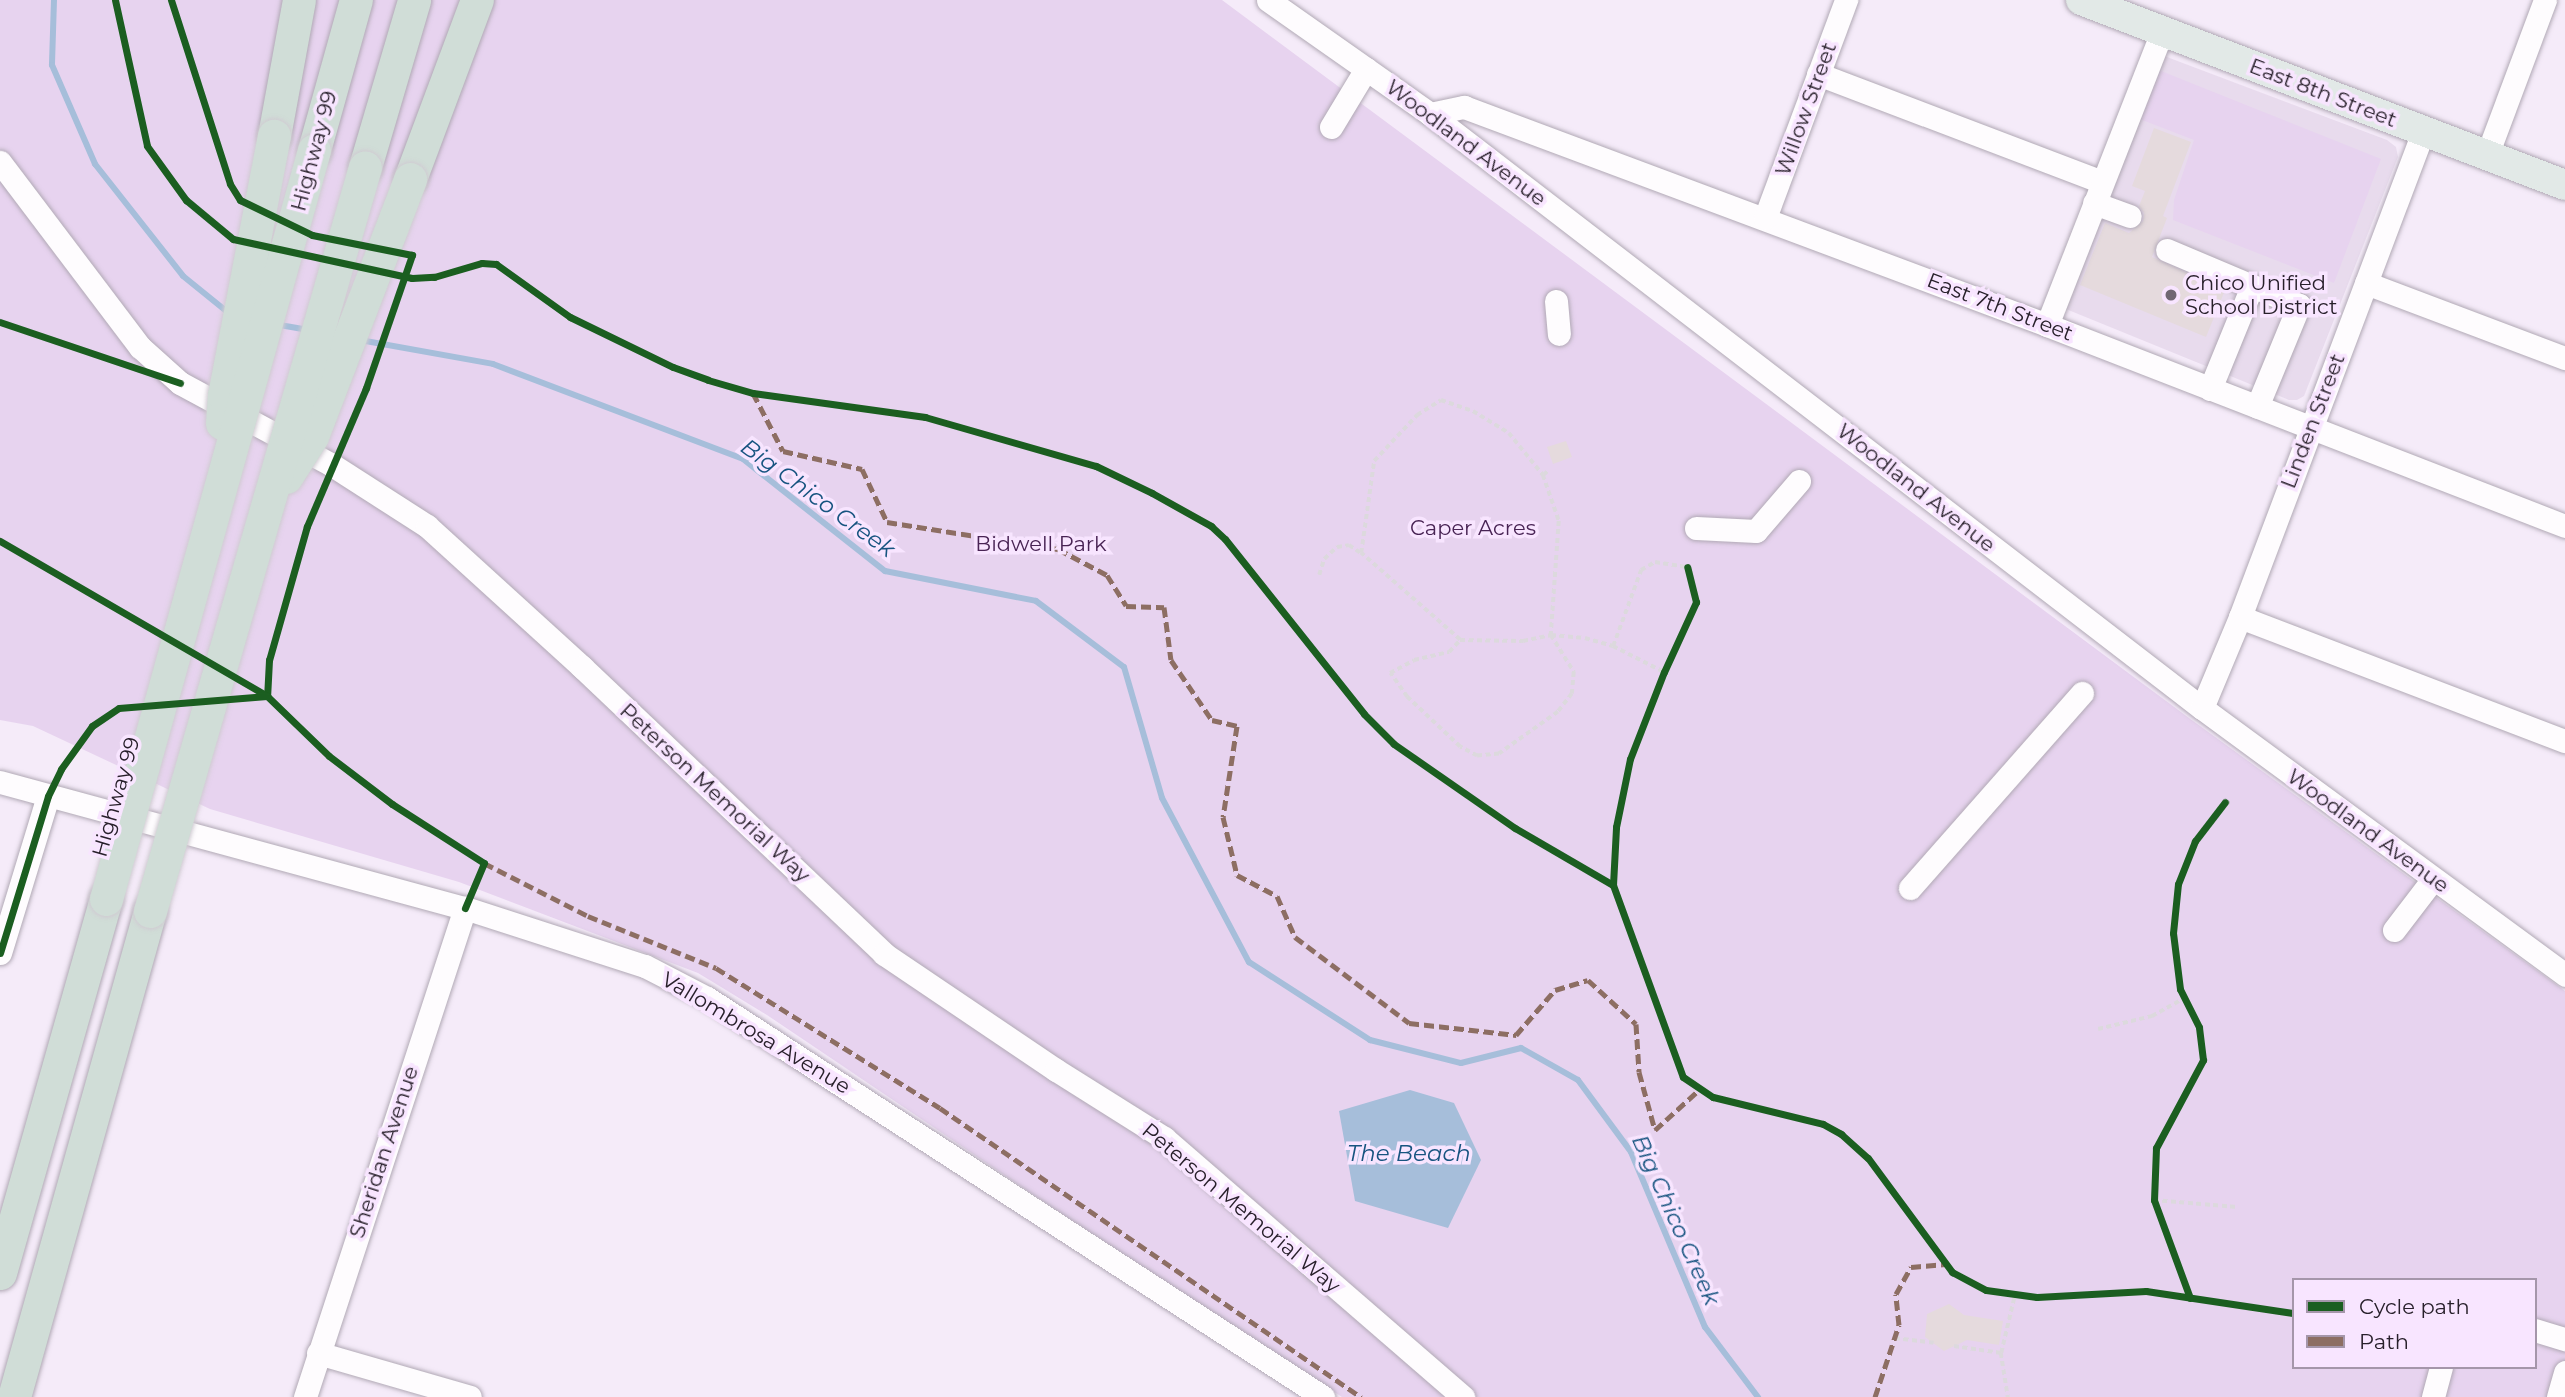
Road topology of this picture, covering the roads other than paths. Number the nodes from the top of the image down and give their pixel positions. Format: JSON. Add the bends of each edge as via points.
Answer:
{"nodes":[{"id":1,"x":299,"y":0,"type":"edge"},
{"id":2,"x":356,"y":0,"type":"edge"},
{"id":3,"x":414,"y":0,"type":"edge"},
{"id":4,"x":477,"y":0,"type":"edge"},
{"id":5,"x":1268,"y":0,"type":"edge"},
{"id":6,"x":1846,"y":0,"type":"edge"},
{"id":7,"x":2081,"y":0,"type":"edge"},
{"id":8,"x":2545,"y":0,"type":"edge"},
{"id":9,"x":2162,"y":31,"type":"junction"},
{"id":10,"x":1366,"y":69,"type":"junction"},
{"id":11,"x":1818,"y":74,"type":"junction"},
{"id":12,"x":1430,"y":114,"type":"junction"},
{"id":13,"x":1331,"y":127,"type":"dead end"},
{"id":14,"x":2423,"y":132,"type":"junction"},
{"id":15,"x":2487,"y":155,"type":"junction"},
{"id":16,"x":0,"y":162,"type":"edge"},
{"id":17,"x":2565,"y":185,"type":"edge"},
{"id":18,"x":2098,"y":193,"type":"junction"},
{"id":19,"x":2130,"y":216,"type":"dead end"},
{"id":20,"x":1765,"y":218,"type":"junction"},
{"id":21,"x":2168,"y":250,"type":"dead end"},
{"id":22,"x":2366,"y":283,"type":"junction"},
{"id":23,"x":2252,"y":286,"type":"junction"},
{"id":24,"x":1556,"y":302,"type":"dead end"},
{"id":25,"x":2047,"y":325,"type":"junction"},
{"id":26,"x":1559,"y":334,"type":"dead end"},
{"id":27,"x":2565,"y":358,"type":"edge"},
{"id":28,"x":2210,"y":388,"type":"junction"},
{"id":29,"x":2257,"y":407,"type":"junction"},
{"id":30,"x":2310,"y":428,"type":"junction"},
{"id":31,"x":1799,"y":481,"type":"dead end"},
{"id":32,"x":217,"y":502,"type":"junction"},
{"id":33,"x":267,"y":505,"type":"junction"},
{"id":34,"x":2565,"y":526,"type":"edge"},
{"id":35,"x":1696,"y":528,"type":"dead end"},
{"id":36,"x":2240,"y":617,"type":"junction"},
{"id":37,"x":2082,"y":693,"type":"dead end"},
{"id":38,"x":2202,"y":708,"type":"junction"},
{"id":39,"x":2565,"y":741,"type":"edge"},
{"id":40,"x":0,"y":782,"type":"edge"},
{"id":41,"x":47,"y":796,"type":"junction"},
{"id":42,"x":2433,"y":880,"type":"junction"},
{"id":43,"x":1910,"y":888,"type":"dead end"},
{"id":44,"x":465,"y":908,"type":"junction"},
{"id":45,"x":2394,"y":930,"type":"dead end"},
{"id":46,"x":0,"y":953,"type":"edge"},
{"id":47,"x":2565,"y":975,"type":"edge"},
{"id":48,"x":0,"y":1273,"type":"edge"},
{"id":49,"x":2537,"y":1331,"type":"edge"},
{"id":50,"x":2565,"y":1339,"type":"edge"},
{"id":51,"x":318,"y":1353,"type":"junction"},
{"id":52,"x":2440,"y":1369,"type":"edge"},
{"id":53,"x":2565,"y":1372,"type":"edge"},
{"id":54,"x":14,"y":1397,"type":"edge"},
{"id":55,"x":305,"y":1397,"type":"edge"},
{"id":56,"x":470,"y":1397,"type":"edge"},
{"id":57,"x":1323,"y":1397,"type":"edge"},
{"id":58,"x":1463,"y":1397,"type":"edge"},
{"id":59,"x":2433,"y":1397,"type":"edge"},
{"id":60,"x":2558,"y":1397,"type":"edge"}],
"edges":[{"from":1,"to":32,"type":"highway","bridge":true,"via":[[224,395]]},
{"from":2,"to":32,"type":"highway","name":"Highway 99","bridge":true},
{"from":3,"to":33,"type":"highway","bridge":true},
{"from":4,"to":33,"type":"highway","bridge":true,"via":[[312,436]]},
{"from":5,"to":10,"type":"street","name":"Woodland Avenue"},
{"from":6,"to":11,"type":"street","name":"Willow Street"},
{"from":7,"to":9,"type":"main road","name":"East 8th Street"},
{"from":8,"to":15,"type":"street"},
{"from":9,"to":14,"type":"main road","name":"East 8th Street"},
{"from":9,"to":18,"type":"street"},
{"from":10,"to":12,"type":"street","name":"Woodland Avenue"},
{"from":10,"to":13,"type":"street"},
{"from":11,"to":18,"type":"street"},
{"from":11,"to":20,"type":"street","name":"Willow Street"},
{"from":12,"to":20,"type":"street","name":"East 7th Street","via":[[1464,107]]},
{"from":12,"to":38,"type":"street","name":"Woodland Avenue"},
{"from":14,"to":15,"type":"main road","name":"East 8th Street"},
{"from":14,"to":22,"type":"street","name":"Linden Street"},
{"from":15,"to":17,"type":"main road","name":"East 8th Street"},
{"from":16,"to":58,"type":"street","name":"Peterson Memorial Way","via":[[140,347],[180,383],[332,465],[427,526],[884,954],[1164,1138]]},
{"from":18,"to":19,"type":"street"},
{"from":18,"to":25,"type":"street"},
{"from":20,"to":25,"type":"street","name":"East 7th Street"},
{"from":21,"to":23,"type":"street"},
{"from":22,"to":27,"type":"street"},
{"from":22,"to":30,"type":"street","name":"Linden Street"},
{"from":23,"to":28,"type":"street"},
{"from":23,"to":29,"type":"street","via":[[2299,305]]},
{"from":24,"to":26,"type":"street"},
{"from":25,"to":28,"type":"street","name":"East 7th Street"},
{"from":28,"to":29,"type":"street","name":"East 7th Street"},
{"from":29,"to":30,"type":"street","name":"East 7th Street"},
{"from":30,"to":34,"type":"street","name":"East 7th Street"},
{"from":30,"to":36,"type":"street","name":"Linden Street"},
{"from":31,"to":35,"type":"street","via":[[1756,531]]},
{"from":32,"to":48,"type":"highway","name":"Highway 99","bridge":true},
{"from":33,"to":54,"type":"highway","bridge":true},
{"from":36,"to":38,"type":"street","name":"Linden Street"},
{"from":36,"to":39,"type":"street"},
{"from":37,"to":43,"type":"street"},
{"from":38,"to":42,"type":"street","name":"Woodland Avenue"},
{"from":40,"to":41,"type":"street","name":"Vallombrosa Avenue"},
{"from":41,"to":44,"type":"street","name":"Vallombrosa Avenue"},
{"from":41,"to":46,"type":"street"},
{"from":42,"to":45,"type":"street"},
{"from":42,"to":47,"type":"street","name":"Woodland Avenue"},
{"from":44,"to":51,"type":"street","name":"Sheridan Avenue"},
{"from":44,"to":57,"type":"street","name":"Vallombrosa Avenue","via":[[645,966],[708,998]]},
{"from":49,"to":50,"type":"street"},
{"from":51,"to":55,"type":"street","name":"Sheridan Avenue"},
{"from":51,"to":56,"type":"street"},
{"from":52,"to":59,"type":"street"},
{"from":53,"to":60,"type":"street"}]}
